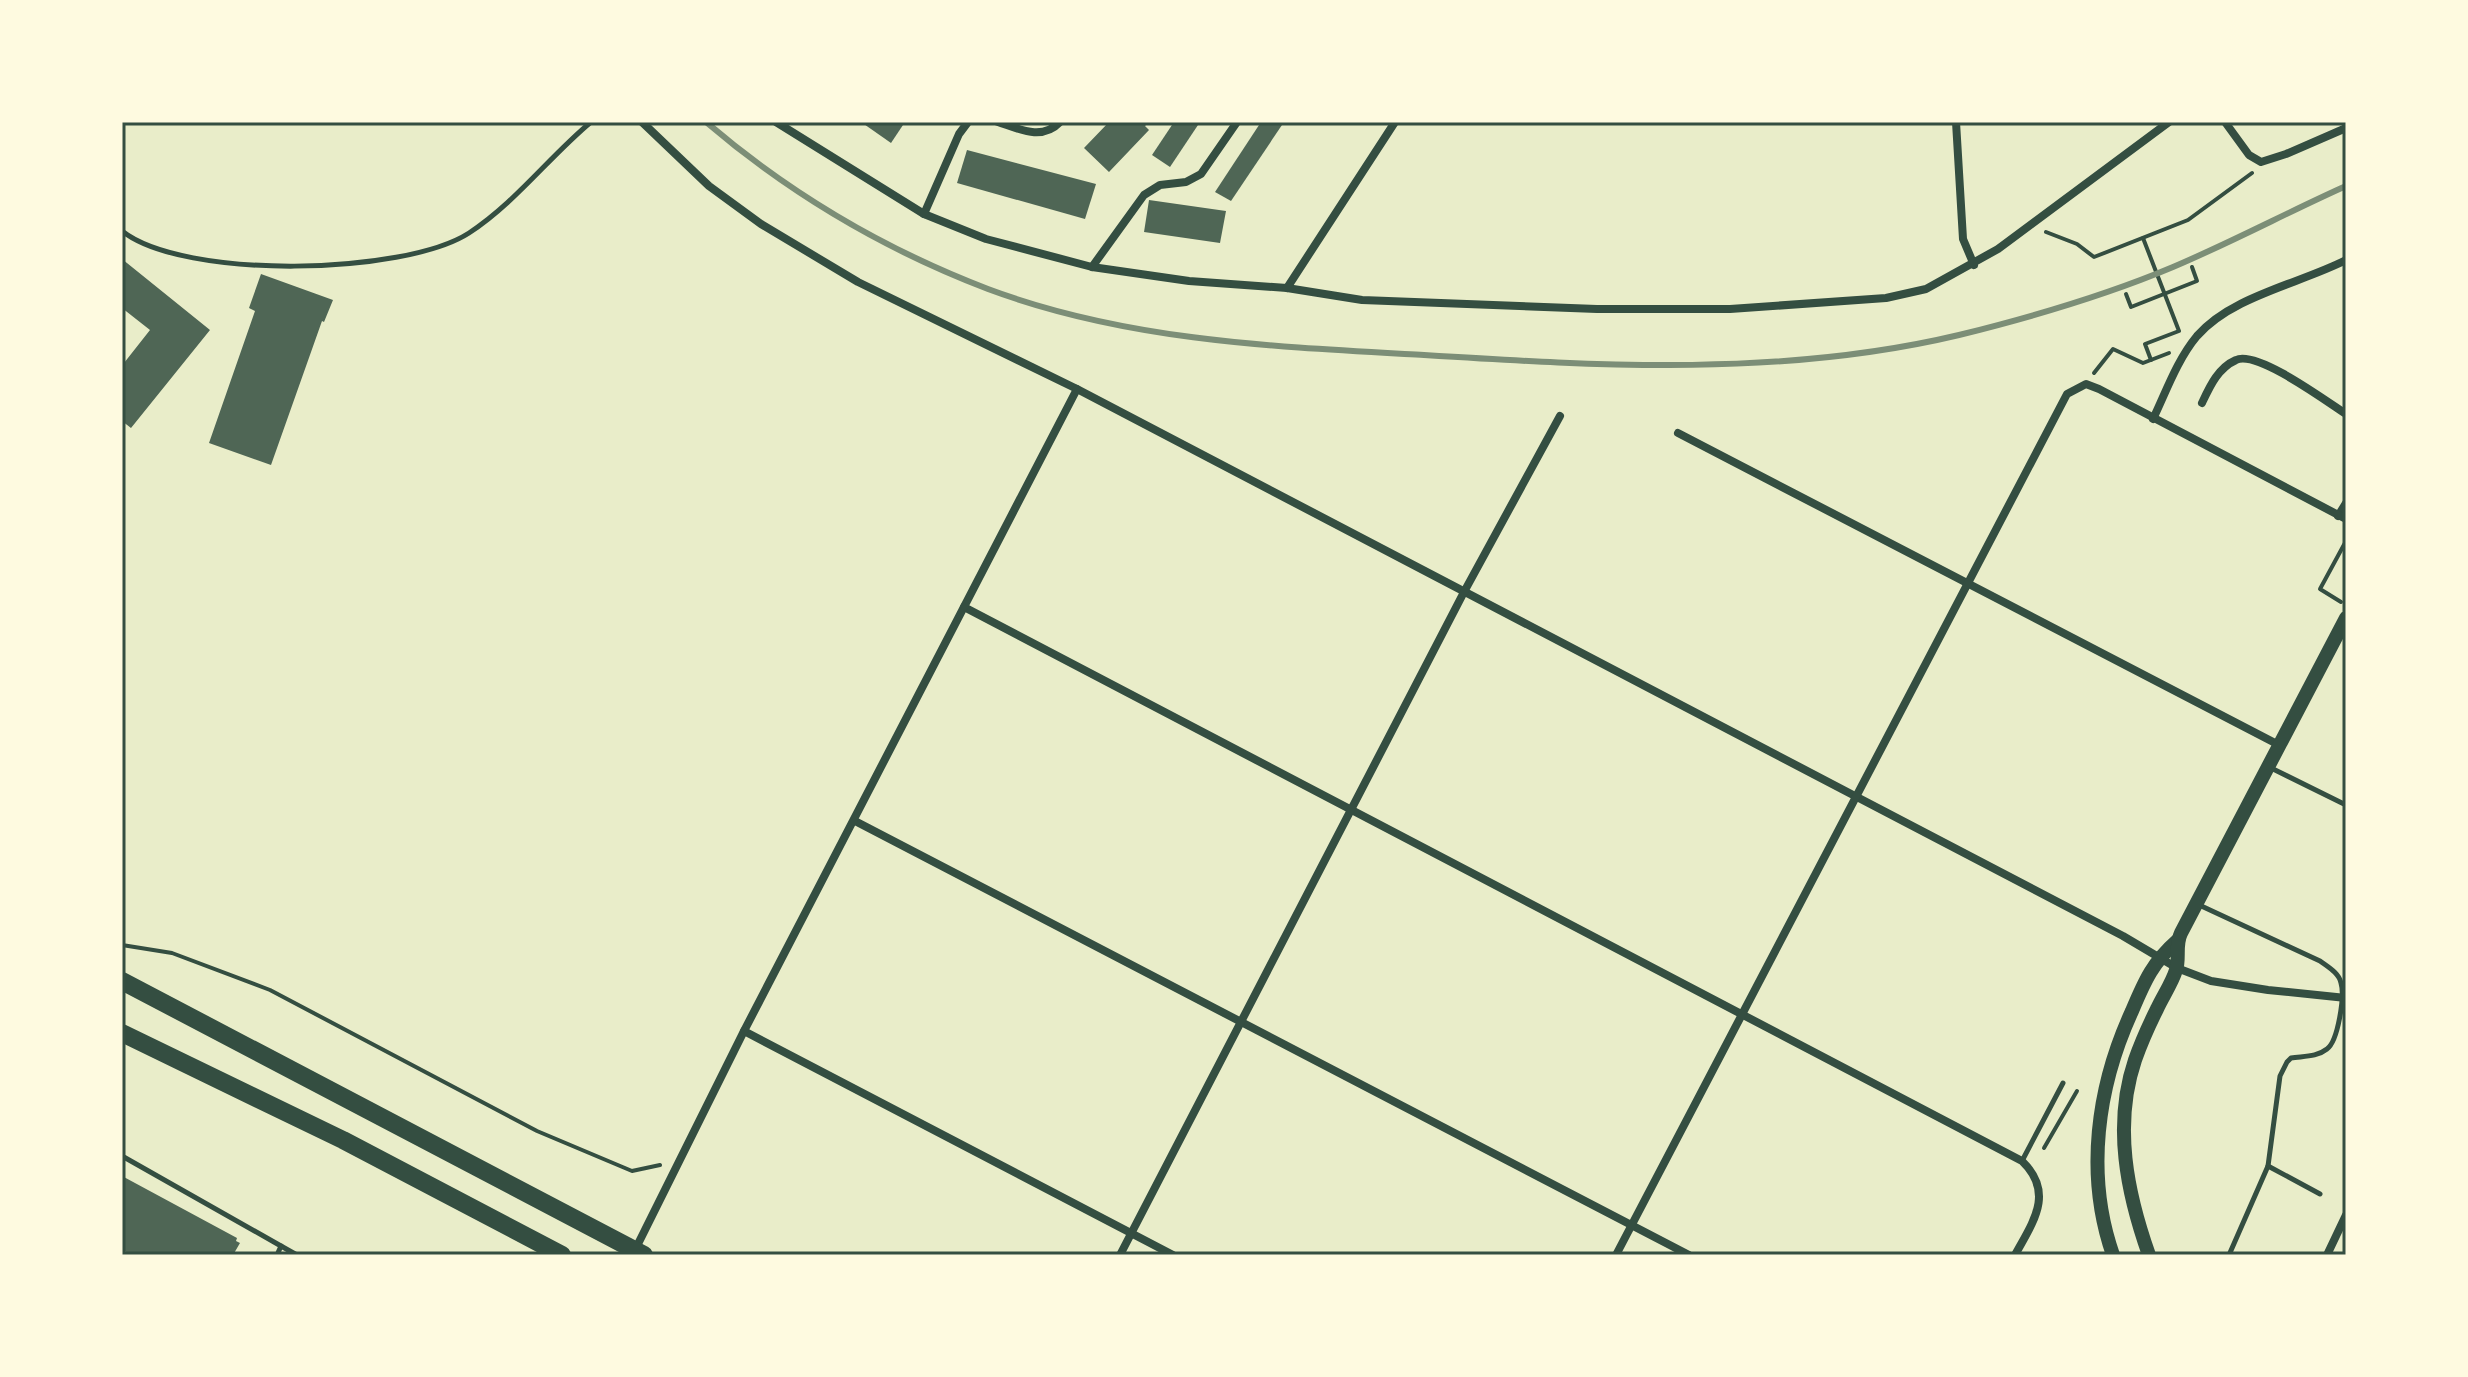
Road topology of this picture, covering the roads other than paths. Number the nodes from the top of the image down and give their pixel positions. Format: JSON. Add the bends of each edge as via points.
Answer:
{"nodes":[{"id":1,"x":591,"y":122,"type":"edge"},
{"id":2,"x":642,"y":122,"type":"edge"},
{"id":3,"x":776,"y":122,"type":"edge"},
{"id":4,"x":968,"y":122,"type":"edge"},
{"id":5,"x":998,"y":122,"type":"edge"},
{"id":6,"x":1060,"y":122,"type":"edge"},
{"id":7,"x":1237,"y":122,"type":"edge"},
{"id":8,"x":1395,"y":122,"type":"edge"},
{"id":9,"x":1956,"y":122,"type":"edge"},
{"id":10,"x":2169,"y":122,"type":"edge"},
{"id":11,"x":2225,"y":122,"type":"edge"},
{"id":12,"x":2346,"y":128,"type":"edge"},
{"id":13,"x":924,"y":214,"type":"junction"},
{"id":14,"x":122,"y":231,"type":"edge"},
{"id":15,"x":2346,"y":260,"type":"edge"},
{"id":16,"x":1974,"y":265,"type":"junction"},
{"id":17,"x":1092,"y":267,"type":"junction"},
{"id":18,"x":1287,"y":288,"type":"junction"},
{"id":19,"x":1077,"y":389,"type":"junction"},
{"id":20,"x":2202,"y":403,"type":"dead end"},
{"id":21,"x":2346,"y":414,"type":"edge"},
{"id":22,"x":1560,"y":416,"type":"dead end"},
{"id":23,"x":2153,"y":419,"type":"junction"},
{"id":24,"x":1678,"y":433,"type":"dead end"},
{"id":25,"x":2346,"y":503,"type":"edge"},
{"id":26,"x":1967,"y":581,"type":"junction"},
{"id":27,"x":1464,"y":592,"type":"junction"},
{"id":28,"x":964,"y":607,"type":"junction"},
{"id":29,"x":2346,"y":618,"type":"edge"},
{"id":30,"x":2279,"y":745,"type":"junction"},
{"id":31,"x":2268,"y":767,"type":"junction"},
{"id":32,"x":1855,"y":796,"type":"junction"},
{"id":33,"x":2346,"y":805,"type":"edge"},
{"id":34,"x":1352,"y":810,"type":"junction"},
{"id":35,"x":855,"y":821,"type":"junction"},
{"id":36,"x":2197,"y":903,"type":"junction"},
{"id":37,"x":2178,"y":940,"type":"junction"},
{"id":38,"x":2158,"y":957,"type":"junction"},
{"id":39,"x":2177,"y":968,"type":"junction"},
{"id":40,"x":122,"y":981,"type":"edge"},
{"id":41,"x":2344,"y":998,"type":"edge"},
{"id":42,"x":1742,"y":1014,"type":"junction"},
{"id":43,"x":1241,"y":1021,"type":"junction"},
{"id":44,"x":744,"y":1031,"type":"junction"},
{"id":45,"x":122,"y":1033,"type":"edge"},
{"id":46,"x":2063,"y":1083,"type":"dead end"},
{"id":47,"x":122,"y":1156,"type":"edge"},
{"id":48,"x":2022,"y":1161,"type":"junction"},
{"id":49,"x":2268,"y":1166,"type":"junction"},
{"id":50,"x":2320,"y":1194,"type":"dead end"},
{"id":51,"x":2346,"y":1215,"type":"edge"},
{"id":52,"x":1631,"y":1225,"type":"junction"},
{"id":53,"x":1131,"y":1233,"type":"junction"},
{"id":54,"x":281,"y":1246,"type":"junction"},
{"id":55,"x":637,"y":1253,"type":"edge"},
{"id":56,"x":277,"y":1255,"type":"edge"},
{"id":57,"x":297,"y":1255,"type":"edge"},
{"id":58,"x":562,"y":1255,"type":"edge"},
{"id":59,"x":1120,"y":1255,"type":"edge"},
{"id":60,"x":1173,"y":1255,"type":"edge"},
{"id":61,"x":1616,"y":1255,"type":"edge"},
{"id":62,"x":1689,"y":1255,"type":"edge"},
{"id":63,"x":2015,"y":1255,"type":"edge"},
{"id":64,"x":2113,"y":1255,"type":"edge"},
{"id":65,"x":2149,"y":1255,"type":"edge"},
{"id":66,"x":2229,"y":1255,"type":"edge"},
{"id":67,"x":2327,"y":1255,"type":"edge"}],
"edges":[{"from":1,"to":14,"type":"lane","via":[[491,217],[451,243],[422,252],[320,265],[249,267],[180,256],[136,242]]},
{"from":2,"to":19,"type":"street","via":[[709,186],[808,254]]},
{"from":3,"to":13,"type":"street"},
{"from":4,"to":13,"type":"street"},
{"from":5,"to":6,"type":"street","via":[[1039,133]]},
{"from":7,"to":17,"type":"street","via":[[1201,174],[1144,195]]},
{"from":8,"to":18,"type":"street"},
{"from":9,"to":16,"type":"street","via":[[1963,239]]},
{"from":10,"to":16,"type":"street"},
{"from":11,"to":12,"type":"street","via":[[2249,155],[2261,162]]},
{"from":13,"to":17,"type":"street","via":[[986,239]]},
{"from":15,"to":23,"type":"street","via":[[2213,321],[2182,358]]},
{"from":16,"to":18,"type":"street","via":[[1926,289],[1886,298],[1730,309],[1362,300]]},
{"from":17,"to":18,"type":"street"},
{"from":19,"to":27,"type":"street"},
{"from":19,"to":28,"type":"street"},
{"from":20,"to":21,"type":"street","via":[[2215,377],[2245,358],[2265,364]]},
{"from":22,"to":27,"type":"street"},
{"from":23,"to":25,"type":"street","via":[[2341,517]]},
{"from":23,"to":26,"type":"street","via":[[2086,384],[2067,394]]},
{"from":24,"to":26,"type":"street"},
{"from":26,"to":30,"type":"street"},
{"from":26,"to":32,"type":"street"},
{"from":27,"to":32,"type":"street"},
{"from":27,"to":34,"type":"street"},
{"from":28,"to":34,"type":"street"},
{"from":28,"to":35,"type":"street"},
{"from":29,"to":30,"type":"main road"},
{"from":30,"to":31,"type":"main road"},
{"from":31,"to":33,"type":"lane"},
{"from":31,"to":36,"type":"main road"},
{"from":32,"to":38,"type":"street"},
{"from":32,"to":42,"type":"street"},
{"from":34,"to":42,"type":"street"},
{"from":34,"to":43,"type":"street"},
{"from":35,"to":43,"type":"street"},
{"from":35,"to":44,"type":"street"},
{"from":36,"to":37,"type":"main road"},
{"from":36,"to":41,"type":"lane","via":[[2320,961],[2336,973]]},
{"from":37,"to":38,"type":"main road"},
{"from":37,"to":39,"type":"main road"},
{"from":38,"to":39,"type":"street"},
{"from":38,"to":64,"type":"main road","via":[[2118,1040],[2102,1108],[2099,1207]]},
{"from":39,"to":41,"type":"street","via":[[2211,981]]},
{"from":39,"to":65,"type":"main road","via":[[2134,1064],[2127,1105],[2130,1193]]},
{"from":40,"to":55,"type":"highway"},
{"from":41,"to":49,"type":"lane","via":[[2330,1047],[2318,1055],[2291,1058],[2283,1068]]},
{"from":42,"to":48,"type":"street"},
{"from":42,"to":52,"type":"street"},
{"from":43,"to":52,"type":"street"},
{"from":43,"to":53,"type":"street"},
{"from":44,"to":53,"type":"street"},
{"from":44,"to":55,"type":"street"},
{"from":45,"to":58,"type":"highway","via":[[343,1140]]},
{"from":46,"to":48,"type":"lane"},
{"from":47,"to":54,"type":"lane"},
{"from":48,"to":63,"type":"street","via":[[2034,1172],[2039,1203]]},
{"from":49,"to":50,"type":"lane"},
{"from":49,"to":66,"type":"lane"},
{"from":51,"to":67,"type":"street"},
{"from":52,"to":61,"type":"street"},
{"from":52,"to":62,"type":"street"},
{"from":53,"to":59,"type":"street"},
{"from":53,"to":60,"type":"street"},
{"from":54,"to":56,"type":"lane"},
{"from":54,"to":57,"type":"lane"}]}
